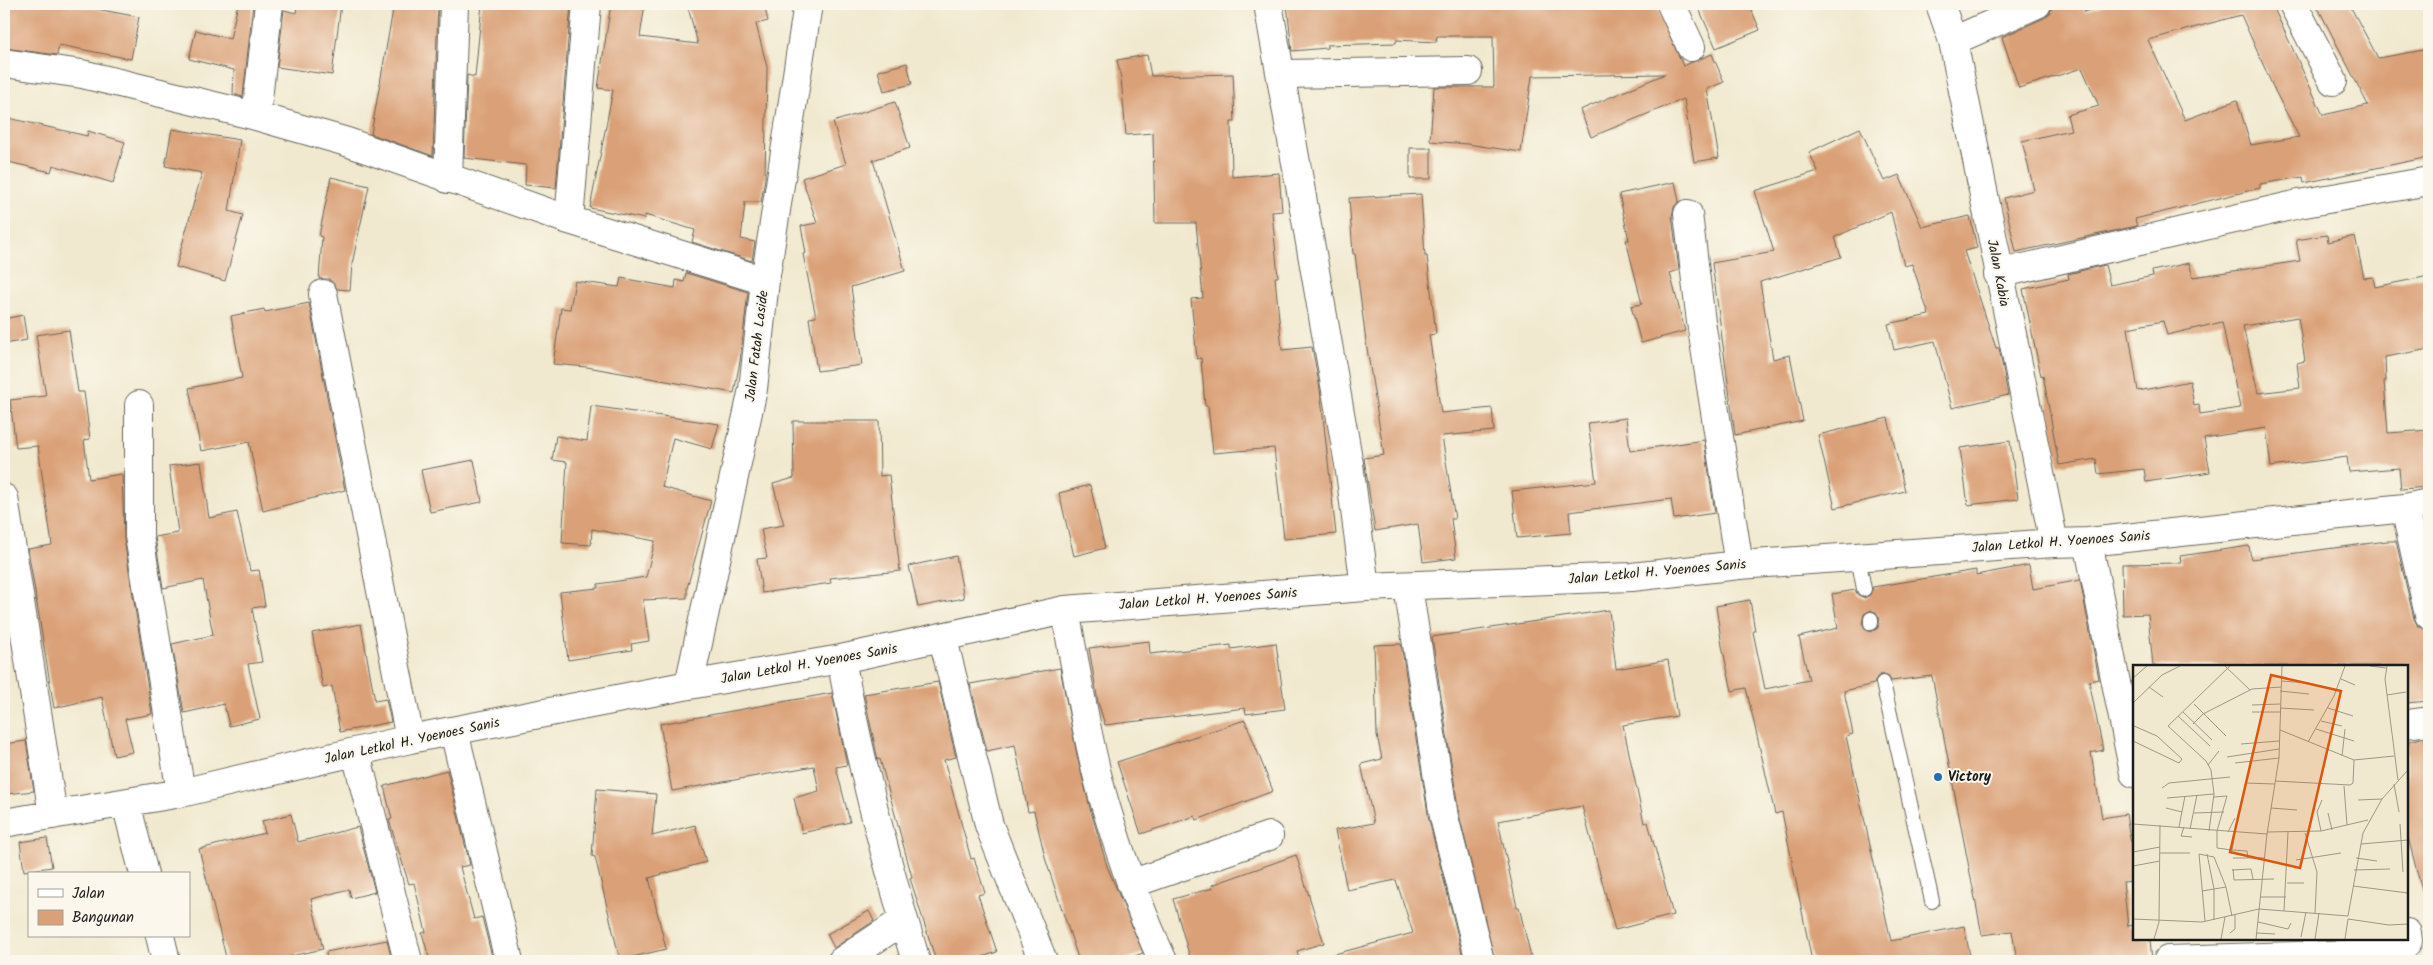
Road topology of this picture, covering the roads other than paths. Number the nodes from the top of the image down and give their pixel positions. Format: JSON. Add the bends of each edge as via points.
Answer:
{"nodes":[{"id":1,"x":268,"y":4,"type":"edge"},
{"id":2,"x":454,"y":4,"type":"edge"},
{"id":3,"x":587,"y":4,"type":"edge"},
{"id":4,"x":808,"y":4,"type":"edge"},
{"id":5,"x":1268,"y":4,"type":"edge"},
{"id":6,"x":1671,"y":4,"type":"edge"},
{"id":7,"x":1940,"y":4,"type":"edge"},
{"id":8,"x":2037,"y":4,"type":"edge"},
{"id":9,"x":2292,"y":4,"type":"edge"},
{"id":10,"x":1953,"y":41,"type":"junction"},
{"id":11,"x":1691,"y":47,"type":"dead end"},
{"id":12,"x":4,"y":63,"type":"edge"},
{"id":13,"x":1468,"y":71,"type":"dead end"},
{"id":14,"x":1281,"y":74,"type":"junction"},
{"id":15,"x":2333,"y":81,"type":"dead end"},
{"id":16,"x":256,"y":116,"type":"junction"},
{"id":17,"x":448,"y":179,"type":"junction"},
{"id":18,"x":2429,"y":181,"type":"edge"},
{"id":19,"x":1688,"y":214,"type":"dead end"},
{"id":20,"x":569,"y":220,"type":"junction"},
{"id":21,"x":1998,"y":274,"type":"junction"},
{"id":22,"x":765,"y":281,"type":"junction"},
{"id":23,"x":323,"y":294,"type":"dead end"},
{"id":24,"x":139,"y":405,"type":"dead end"},
{"id":25,"x":4,"y":498,"type":"edge"},
{"id":26,"x":2417,"y":506,"type":"edge"},
{"id":27,"x":2088,"y":542,"type":"junction"},
{"id":28,"x":2054,"y":543,"type":"junction"},
{"id":29,"x":1858,"y":557,"type":"junction"},
{"id":30,"x":1739,"y":565,"type":"junction"},
{"id":31,"x":1365,"y":587,"type":"junction"},
{"id":32,"x":1408,"y":587,"type":"junction"},
{"id":33,"x":1864,"y":589,"type":"dead end"},
{"id":34,"x":1065,"y":610,"type":"junction"},
{"id":35,"x":2429,"y":615,"type":"edge"},
{"id":36,"x":943,"y":638,"type":"junction"},
{"id":37,"x":842,"y":660,"type":"junction"},
{"id":38,"x":1883,"y":682,"type":"dead end"},
{"id":39,"x":689,"y":684,"type":"junction"},
{"id":40,"x":2429,"y":721,"type":"edge"},
{"id":41,"x":2408,"y":724,"type":"edge"},
{"id":42,"x":454,"y":731,"type":"junction"},
{"id":43,"x":410,"y":740,"type":"junction"},
{"id":44,"x":356,"y":754,"type":"junction"},
{"id":45,"x":2133,"y":768,"type":"edge"},
{"id":46,"x":181,"y":793,"type":"junction"},
{"id":47,"x":126,"y":803,"type":"junction"},
{"id":48,"x":53,"y":815,"type":"junction"},
{"id":49,"x":4,"y":823,"type":"edge"},
{"id":50,"x":1269,"y":836,"type":"dead end"},
{"id":51,"x":143,"y":872,"type":"edge"},
{"id":52,"x":1131,"y":884,"type":"junction"},
{"id":53,"x":1932,"y":901,"type":"dead end"},
{"id":54,"x":904,"y":920,"type":"junction"},
{"id":55,"x":160,"y":938,"type":"edge"},
{"id":56,"x":2404,"y":948,"type":"edge"},
{"id":57,"x":2167,"y":953,"type":"edge"},
{"id":58,"x":166,"y":961,"type":"edge"},
{"id":59,"x":408,"y":961,"type":"edge"},
{"id":60,"x":509,"y":961,"type":"edge"},
{"id":61,"x":842,"y":961,"type":"edge"},
{"id":62,"x":916,"y":961,"type":"edge"},
{"id":63,"x":1043,"y":961,"type":"edge"},
{"id":64,"x":1163,"y":961,"type":"edge"},
{"id":65,"x":1480,"y":961,"type":"edge"}],
"edges":[{"from":1,"to":16,"type":"street"},
{"from":2,"to":17,"type":"street"},
{"from":3,"to":20,"type":"street"},
{"from":4,"to":22,"type":"street","name":"Jalan Fatah Laside"},
{"from":5,"to":14,"type":"street"},
{"from":6,"to":11,"type":"street"},
{"from":7,"to":10,"type":"street","name":"Jalan Kabia"},
{"from":8,"to":10,"type":"street"},
{"from":9,"to":15,"type":"street"},
{"from":10,"to":21,"type":"street","name":"Jalan Kabia"},
{"from":12,"to":16,"type":"street","via":[[82,74]]},
{"from":13,"to":14,"type":"street"},
{"from":14,"to":31,"type":"street","via":[[1349,464]]},
{"from":16,"to":17,"type":"street","via":[[347,142]]},
{"from":17,"to":20,"type":"street"},
{"from":18,"to":21,"type":"street","via":[[2299,204]]},
{"from":19,"to":30,"type":"street","via":[[1701,322]]},
{"from":20,"to":22,"type":"street"},
{"from":21,"to":28,"type":"street","name":"Jalan Kabia"},
{"from":22,"to":39,"type":"street","name":"Jalan Fatah Laside","via":[[753,389]]},
{"from":23,"to":43,"type":"street"},
{"from":24,"to":46,"type":"street","via":[[140,536]]},
{"from":25,"to":48,"type":"street"},
{"from":26,"to":27,"type":"street","name":"Jalan Letkol H. Yoenoes Sanis"},
{"from":26,"to":35,"type":"street"},
{"from":27,"to":28,"type":"street","name":"Jalan Letkol H. Yoenoes Sanis"},
{"from":27,"to":45,"type":"street"},
{"from":28,"to":29,"type":"street","name":"Jalan Letkol H. Yoenoes Sanis"},
{"from":29,"to":30,"type":"street","name":"Jalan Letkol H. Yoenoes Sanis"},
{"from":29,"to":33,"type":"lane"},
{"from":30,"to":32,"type":"street","name":"Jalan Letkol H. Yoenoes Sanis","via":[[1632,577]]},
{"from":31,"to":32,"type":"street","name":"Jalan Letkol H. Yoenoes Sanis"},
{"from":31,"to":34,"type":"street","name":"Jalan Letkol H. Yoenoes Sanis"},
{"from":32,"to":65,"type":"street","via":[[1444,817]]},
{"from":34,"to":36,"type":"street","name":"Jalan Letkol H. Yoenoes Sanis"},
{"from":34,"to":52,"type":"street","via":[[1105,803]]},
{"from":36,"to":37,"type":"street","name":"Jalan Letkol H. Yoenoes Sanis"},
{"from":36,"to":63,"type":"street","via":[[989,825]]},
{"from":37,"to":39,"type":"street","name":"Jalan Letkol H. Yoenoes Sanis"},
{"from":37,"to":54,"type":"street","via":[[852,721]]},
{"from":38,"to":53,"type":"lane"},
{"from":39,"to":42,"type":"street","name":"Jalan Letkol H. Yoenoes Sanis"},
{"from":40,"to":41,"type":"street"},
{"from":42,"to":43,"type":"street","name":"Jalan Letkol H. Yoenoes Sanis"},
{"from":42,"to":60,"type":"street"},
{"from":43,"to":44,"type":"street","name":"Jalan Letkol H. Yoenoes Sanis"},
{"from":44,"to":46,"type":"street","name":"Jalan Letkol H. Yoenoes Sanis"},
{"from":44,"to":59,"type":"street"},
{"from":46,"to":47,"type":"street","name":"Jalan Letkol H. Yoenoes Sanis"},
{"from":47,"to":48,"type":"street","name":"Jalan Letkol H. Yoenoes Sanis"},
{"from":47,"to":51,"type":"street"},
{"from":48,"to":49,"type":"street","name":"Jalan Letkol H. Yoenoes Sanis"},
{"from":50,"to":52,"type":"street"},
{"from":52,"to":64,"type":"street"},
{"from":54,"to":61,"type":"street"},
{"from":54,"to":62,"type":"street"},
{"from":55,"to":58,"type":"street"},
{"from":56,"to":57,"type":"street","via":[[2391,953]]}]}
